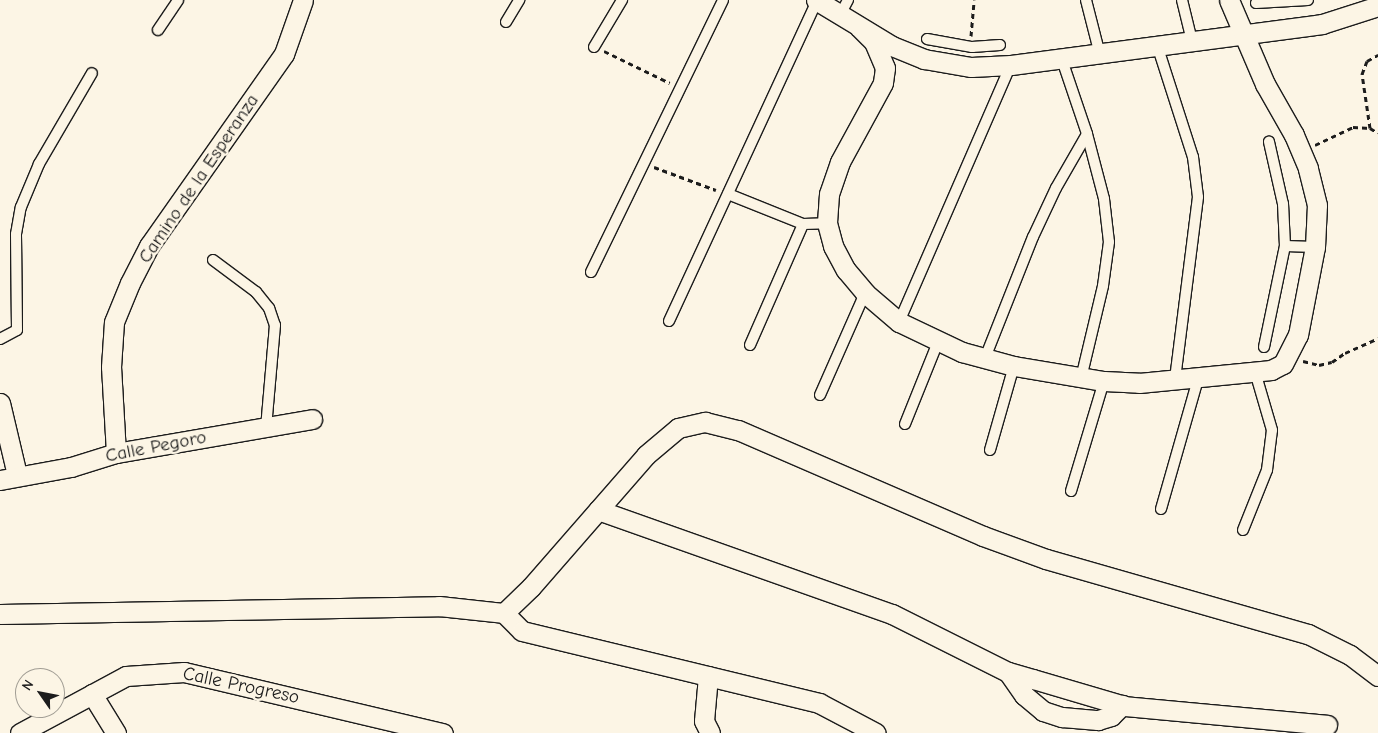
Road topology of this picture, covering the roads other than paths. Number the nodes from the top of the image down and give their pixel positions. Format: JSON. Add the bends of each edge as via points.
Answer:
{"nodes":[{"id":1,"x":178,"y":0,"type":"edge"},
{"id":2,"x":302,"y":0,"type":"edge"},
{"id":3,"x":519,"y":0,"type":"edge"},
{"id":4,"x":622,"y":0,"type":"edge"},
{"id":5,"x":723,"y":0,"type":"edge"},
{"id":6,"x":816,"y":0,"type":"edge"},
{"id":7,"x":1086,"y":0,"type":"edge"},
{"id":8,"x":1182,"y":0,"type":"edge"},
{"id":9,"x":1230,"y":0,"type":"edge"},
{"id":10,"x":1308,"y":0,"type":"edge"},
{"id":11,"x":1256,"y":3,"type":"dead end"},
{"id":12,"x":1378,"y":6,"type":"edge"},
{"id":13,"x":844,"y":8,"type":"edge"},
{"id":14,"x":506,"y":22,"type":"dead end"},
{"id":15,"x":859,"y":27,"type":"junction"},
{"id":16,"x":158,"y":30,"type":"dead end"},
{"id":17,"x":1246,"y":35,"type":"junction"},
{"id":18,"x":927,"y":39,"type":"dead end"},
{"id":19,"x":1192,"y":41,"type":"junction"},
{"id":20,"x":1000,"y":45,"type":"dead end"},
{"id":21,"x":1157,"y":45,"type":"junction"},
{"id":22,"x":594,"y":47,"type":"road end"},
{"id":23,"x":972,"y":47,"type":"junction"},
{"id":24,"x":1099,"y":52,"type":"junction"},
{"id":25,"x":1061,"y":57,"type":"junction"},
{"id":26,"x":1011,"y":65,"type":"junction"},
{"id":27,"x":971,"y":67,"type":"junction"},
{"id":28,"x":92,"y":73,"type":"dead end"},
{"id":29,"x":1087,"y":134,"type":"junction"},
{"id":30,"x":1269,"y":142,"type":"dead end"},
{"id":31,"x":728,"y":194,"type":"junction"},
{"id":32,"x":827,"y":223,"type":"junction"},
{"id":33,"x":803,"y":224,"type":"junction"},
{"id":34,"x":1285,"y":246,"type":"junction"},
{"id":35,"x":1315,"y":247,"type":"junction"},
{"id":36,"x":214,"y":260,"type":"dead end"},
{"id":37,"x":591,"y":272,"type":"dead end"},
{"id":38,"x":866,"y":293,"type":"junction"},
{"id":39,"x":669,"y":321,"type":"dead end"},
{"id":40,"x":899,"y":322,"type":"junction"},
{"id":41,"x":0,"y":339,"type":"edge"},
{"id":42,"x":938,"y":342,"type":"junction"},
{"id":43,"x":750,"y":345,"type":"dead end"},
{"id":44,"x":1264,"y":347,"type":"dead end"},
{"id":45,"x":985,"y":358,"type":"junction"},
{"id":46,"x":1014,"y":366,"type":"junction"},
{"id":47,"x":1255,"y":372,"type":"junction"},
{"id":48,"x":1200,"y":376,"type":"junction"},
{"id":49,"x":1081,"y":378,"type":"junction"},
{"id":50,"x":1175,"y":379,"type":"junction"},
{"id":51,"x":1104,"y":381,"type":"junction"},
{"id":52,"x":820,"y":395,"type":"dead end"},
{"id":53,"x":0,"y":403,"type":"edge"},
{"id":54,"x":312,"y":419,"type":"dead end"},
{"id":55,"x":905,"y":424,"type":"dead end"},
{"id":56,"x":266,"y":427,"type":"junction"},
{"id":57,"x":990,"y":450,"type":"dead end"},
{"id":58,"x":116,"y":453,"type":"junction"},
{"id":59,"x":9,"y":478,"type":"edge"},
{"id":60,"x":1071,"y":491,"type":"dead end"},
{"id":61,"x":1161,"y":509,"type":"dead end"},
{"id":62,"x":598,"y":510,"type":"junction"},
{"id":63,"x":1243,"y":530,"type":"dead end"},
{"id":64,"x":504,"y":613,"type":"junction"},
{"id":65,"x":0,"y":614,"type":"edge"},
{"id":66,"x":1008,"y":672,"type":"junction"},
{"id":67,"x":708,"y":676,"type":"junction"},
{"id":68,"x":1378,"y":676,"type":"edge"},
{"id":69,"x":92,"y":694,"type":"junction"},
{"id":70,"x":1122,"y":705,"type":"junction"},
{"id":71,"x":1327,"y":725,"type":"dead end"},
{"id":72,"x":439,"y":732,"type":"edge"},
{"id":73,"x":20,"y":733,"type":"edge"},
{"id":74,"x":116,"y":733,"type":"edge"},
{"id":75,"x":710,"y":733,"type":"edge"},
{"id":76,"x":876,"y":733,"type":"edge"}],
"edges":[{"from":1,"to":16,"type":"lane"},
{"from":2,"to":58,"type":"street","name":"Camino de la Esperanza","via":[[284,54],[149,246],[130,283],[114,322],[111,367]]},
{"from":3,"to":14,"type":"lane"},
{"from":4,"to":22,"type":"lane"},
{"from":5,"to":37,"type":"lane"},
{"from":6,"to":13,"type":"street"},
{"from":6,"to":31,"type":"lane"},
{"from":7,"to":24,"type":"lane"},
{"from":8,"to":19,"type":"lane"},
{"from":9,"to":17,"type":"street"},
{"from":10,"to":11,"type":"lane"},
{"from":12,"to":17,"type":"street","via":[[1322,24]]},
{"from":13,"to":15,"type":"street"},
{"from":15,"to":27,"type":"street","via":[[924,59]]},
{"from":15,"to":32,"type":"street","via":[[881,55],[885,68],[882,83],[840,162],[829,194]]},
{"from":17,"to":19,"type":"street"},
{"from":17,"to":35,"type":"street","via":[[1265,84],[1301,150],[1317,205]]},
{"from":18,"to":23,"type":"lane"},
{"from":19,"to":21,"type":"street"},
{"from":20,"to":23,"type":"lane"},
{"from":21,"to":24,"type":"street"},
{"from":21,"to":50,"type":"lane","via":[[1192,157],[1198,197]]},
{"from":23,"to":27,"type":"lane"},
{"from":24,"to":25,"type":"street"},
{"from":25,"to":26,"type":"street"},
{"from":25,"to":29,"type":"lane"},
{"from":26,"to":27,"type":"street"},
{"from":26,"to":40,"type":"lane"},
{"from":28,"to":41,"type":"lane","via":[[40,164],[21,207],[16,234],[17,330]]},
{"from":29,"to":45,"type":"lane","via":[[1033,237]]},
{"from":29,"to":49,"type":"lane","via":[[1104,198],[1109,242],[1103,286]]},
{"from":30,"to":34,"type":"lane","via":[[1283,204]]},
{"from":31,"to":33,"type":"lane"},
{"from":31,"to":39,"type":"lane"},
{"from":32,"to":33,"type":"lane"},
{"from":32,"to":38,"type":"street","via":[[833,246],[846,270]]},
{"from":33,"to":43,"type":"lane"},
{"from":34,"to":35,"type":"lane"},
{"from":34,"to":44,"type":"lane"},
{"from":35,"to":47,"type":"street","via":[[1298,335],[1290,352],[1283,364]]},
{"from":36,"to":56,"type":"lane","via":[[256,292],[269,308],[275,325]]},
{"from":38,"to":40,"type":"street"},
{"from":38,"to":52,"type":"lane"},
{"from":40,"to":42,"type":"street"},
{"from":42,"to":45,"type":"street"},
{"from":42,"to":55,"type":"lane"},
{"from":45,"to":46,"type":"street"},
{"from":46,"to":49,"type":"street"},
{"from":46,"to":57,"type":"lane"},
{"from":47,"to":48,"type":"street"},
{"from":47,"to":63,"type":"lane","via":[[1272,430],[1267,470]]},
{"from":48,"to":50,"type":"street"},
{"from":48,"to":61,"type":"lane"},
{"from":49,"to":51,"type":"street"},
{"from":50,"to":51,"type":"street","via":[[1139,383]]},
{"from":51,"to":60,"type":"lane"},
{"from":53,"to":59,"type":"street"},
{"from":54,"to":56,"type":"street","name":"Calle Pegoro"},
{"from":56,"to":58,"type":"street","name":"Calle Pegoro"},
{"from":58,"to":59,"type":"street","name":"Calle Pegoro","via":[[71,467]]},
{"from":62,"to":64,"type":"street"},
{"from":62,"to":66,"type":"street","via":[[892,614]]},
{"from":62,"to":68,"type":"street","via":[[646,455],[678,428],[705,422],[738,430],[983,536],[1046,559],[1308,634],[1350,655]]},
{"from":64,"to":65,"type":"street","via":[[439,606]]},
{"from":64,"to":67,"type":"street","via":[[522,632]]},
{"from":66,"to":70,"type":"street"},
{"from":66,"to":70,"type":"street","via":[[1024,695],[1043,711],[1062,718],[1098,720],[1111,716]]},
{"from":67,"to":75,"type":"street","via":[[704,721]]},
{"from":67,"to":76,"type":"street","via":[[819,703]]},
{"from":69,"to":72,"type":"street","name":"Calle Progreso","via":[[126,676],[184,672]]},
{"from":69,"to":73,"type":"street","name":"Calle Progreso"},
{"from":69,"to":74,"type":"street"},
{"from":70,"to":71,"type":"street"}]}
